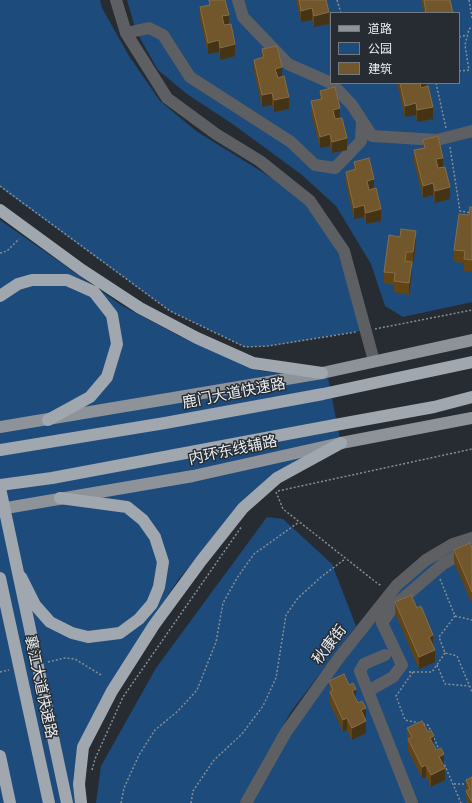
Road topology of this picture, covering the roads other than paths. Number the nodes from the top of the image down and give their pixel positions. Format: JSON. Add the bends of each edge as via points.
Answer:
{"nodes":[{"id":1,"x":116,"y":0,"type":"edge"},
{"id":2,"x":238,"y":0,"type":"edge"},
{"id":3,"x":126,"y":33,"type":"junction"},
{"id":4,"x":330,"y":83,"type":"edge"},
{"id":5,"x":332,"y":84,"type":"edge"},
{"id":6,"x":472,"y":132,"type":"edge"},
{"id":7,"x":366,"y":139,"type":"junction"},
{"id":8,"x":0,"y":210,"type":"edge"},
{"id":9,"x":0,"y":296,"type":"edge"},
{"id":10,"x":472,"y":340,"type":"edge"},
{"id":11,"x":374,"y":361,"type":"junction"},
{"id":12,"x":472,"y":362,"type":"edge"},
{"id":13,"x":322,"y":373,"type":"junction"},
{"id":14,"x":472,"y":397,"type":"edge"},
{"id":15,"x":472,"y":418,"type":"edge"},
{"id":16,"x":48,"y":420,"type":"junction"},
{"id":17,"x":0,"y":427,"type":"edge"},
{"id":18,"x":341,"y":443,"type":"junction"},
{"id":19,"x":0,"y":450,"type":"edge"},
{"id":20,"x":0,"y":485,"type":"edge"},
{"id":21,"x":0,"y":488,"type":"edge"},
{"id":22,"x":60,"y":498,"type":"junction"},
{"id":23,"x":0,"y":509,"type":"edge"},
{"id":24,"x":472,"y":538,"type":"edge"},
{"id":25,"x":472,"y":551,"type":"edge"},
{"id":26,"x":18,"y":571,"type":"junction"},
{"id":27,"x":0,"y":578,"type":"edge"},
{"id":28,"x":385,"y":655,"type":"dead end"},
{"id":29,"x":368,"y":691,"type":"junction"},
{"id":30,"x":0,"y":756,"type":"edge"},
{"id":31,"x":10,"y":803,"type":"edge"},
{"id":32,"x":49,"y":803,"type":"edge"},
{"id":33,"x":66,"y":803,"type":"edge"},
{"id":34,"x":81,"y":803,"type":"edge"},
{"id":35,"x":246,"y":803,"type":"edge"},
{"id":36,"x":412,"y":803,"type":"edge"}],
"edges":[{"from":1,"to":3,"type":"street"},
{"from":2,"to":4,"type":"street","via":[[243,17],[288,64]]},
{"from":3,"to":7,"type":"street","via":[[149,28],[164,35],[190,77],[291,142],[315,165],[335,168]]},
{"from":3,"to":11,"type":"street","via":[[167,98],[216,134],[260,161],[310,201],[344,251]]},
{"from":5,"to":7,"type":"street","via":[[352,105],[362,122]]},
{"from":6,"to":7,"type":"street","via":[[438,140]]},
{"from":8,"to":13,"type":"highway","via":[[107,287],[140,308],[191,334],[253,363]]},
{"from":9,"to":16,"type":"highway","via":[[18,284],[32,280],[67,280],[94,292],[112,315],[118,344],[107,377],[90,397]]},
{"from":10,"to":11,"type":"main road"},
{"from":11,"to":13,"type":"main road"},
{"from":12,"to":19,"type":"highway","name":"鹿门大道快速路","via":[[323,394]]},
{"from":13,"to":16,"type":"main road"},
{"from":14,"to":20,"type":"highway","via":[[434,407],[52,478]]},
{"from":15,"to":18,"type":"main road","name":"内环东线辅路"},
{"from":16,"to":17,"type":"main road"},
{"from":18,"to":22,"type":"main road","name":"内环东线辅路","via":[[193,476]]},
{"from":18,"to":34,"type":"highway","via":[[277,478],[243,508],[154,625],[112,691],[83,747],[79,784]]},
{"from":21,"to":26,"type":"highway","bridge":true},
{"from":22,"to":23,"type":"main road","name":"内环东线辅路"},
{"from":22,"to":26,"type":"highway","bridge":true,"via":[[127,507],[143,520],[155,537],[163,562],[159,587],[152,604],[139,619],[120,633],[88,637],[72,633],[50,622],[35,605]]},
{"from":24,"to":35,"type":"street","name":"秋康街","via":[[453,544],[426,560],[393,591],[338,659],[286,732]]},
{"from":25,"to":29,"type":"street","via":[[461,554],[436,570],[394,606],[382,623],[402,665],[393,677]]},
{"from":26,"to":33,"type":"highway","bridge":true},
{"from":27,"to":32,"type":"highway","name":"襄江大道快速路","bridge":true},
{"from":28,"to":29,"type":"street","via":[[364,664],[360,671]]},
{"from":29,"to":36,"type":"street"},
{"from":30,"to":31,"type":"highway"}]}
